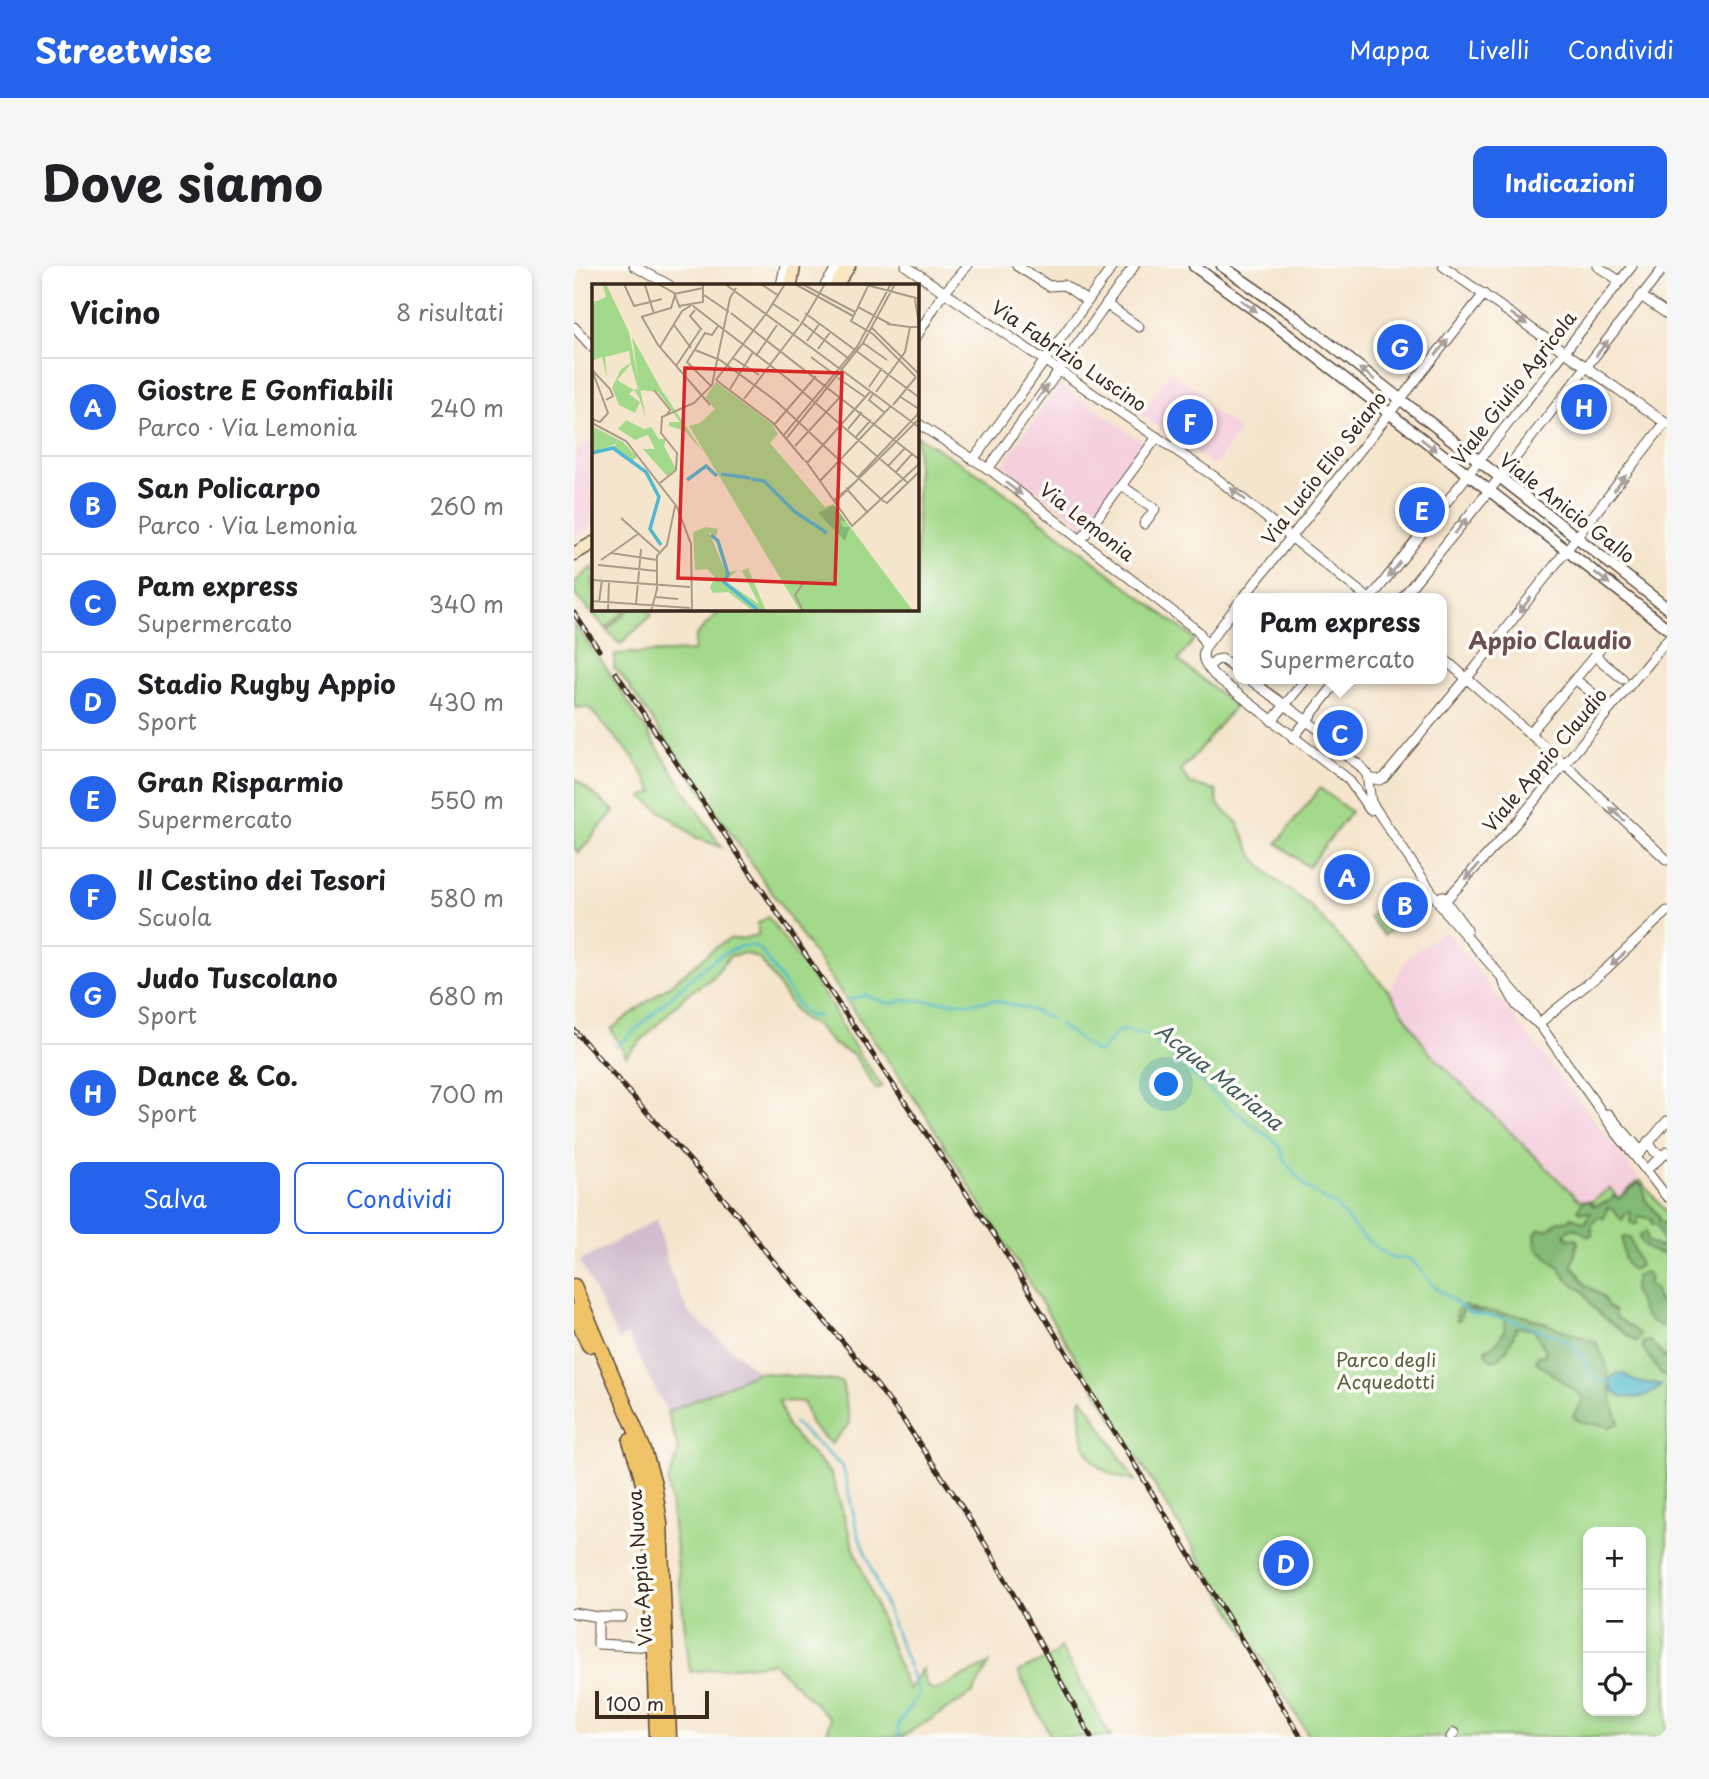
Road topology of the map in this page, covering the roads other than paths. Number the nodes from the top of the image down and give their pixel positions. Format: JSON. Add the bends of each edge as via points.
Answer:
{"nodes":[{"id":1,"x":635,"y":266,"type":"edge"},
{"id":2,"x":785,"y":266,"type":"edge"},
{"id":3,"x":794,"y":266,"type":"edge"},
{"id":4,"x":838,"y":266,"type":"edge"},
{"id":5,"x":849,"y":266,"type":"edge"},
{"id":6,"x":906,"y":266,"type":"edge"},
{"id":7,"x":967,"y":266,"type":"edge"},
{"id":8,"x":1017,"y":266,"type":"edge"},
{"id":9,"x":1113,"y":266,"type":"edge"},
{"id":10,"x":1134,"y":266,"type":"edge"},
{"id":11,"x":1194,"y":266,"type":"edge"},
{"id":12,"x":1222,"y":266,"type":"edge"},
{"id":13,"x":1443,"y":266,"type":"edge"},
{"id":14,"x":1597,"y":266,"type":"edge"},
{"id":15,"x":1632,"y":266,"type":"edge"},
{"id":16,"x":1665,"y":266,"type":"edge"},
{"id":17,"x":1620,"y":281,"type":"junction"},
{"id":18,"x":667,"y":284,"type":"edge"},
{"id":19,"x":781,"y":284,"type":"edge"},
{"id":20,"x":791,"y":284,"type":"edge"},
{"id":21,"x":826,"y":284,"type":"edge"},
{"id":22,"x":837,"y":284,"type":"edge"},
{"id":23,"x":944,"y":292,"type":"junction"},
{"id":24,"x":1484,"y":294,"type":"junction"},
{"id":25,"x":1642,"y":296,"type":"junction"},
{"id":26,"x":1087,"y":301,"type":"junction"},
{"id":27,"x":1106,"y":304,"type":"junction"},
{"id":28,"x":1667,"y":314,"type":"edge"},
{"id":29,"x":1301,"y":322,"type":"junction"},
{"id":30,"x":574,"y":327,"type":"edge"},
{"id":31,"x":1139,"y":327,"type":"dead end"},
{"id":32,"x":919,"y":333,"type":"edge"},
{"id":33,"x":1290,"y":336,"type":"junction"},
{"id":34,"x":592,"y":347,"type":"edge"},
{"id":35,"x":1565,"y":352,"type":"junction"},
{"id":36,"x":1044,"y":361,"type":"junction"},
{"id":37,"x":1587,"y":368,"type":"junction"},
{"id":38,"x":1058,"y":371,"type":"junction"},
{"id":39,"x":1401,"y":399,"type":"junction"},
{"id":40,"x":1390,"y":414,"type":"junction"},
{"id":41,"x":919,"y":424,"type":"edge"},
{"id":42,"x":1666,"y":424,"type":"edge"},
{"id":43,"x":1157,"y":437,"type":"junction"},
{"id":44,"x":974,"y":460,"type":"junction"},
{"id":45,"x":1479,"y":461,"type":"junction"},
{"id":46,"x":988,"y":469,"type":"junction"},
{"id":47,"x":1468,"y":475,"type":"junction"},
{"id":48,"x":1500,"y":477,"type":"junction"},
{"id":49,"x":1122,"y":486,"type":"junction"},
{"id":50,"x":1490,"y":491,"type":"junction"},
{"id":51,"x":1144,"y":524,"type":"dead end"},
{"id":52,"x":1291,"y":537,"type":"junction"},
{"id":53,"x":1578,"y":537,"type":"junction"},
{"id":54,"x":1081,"y":540,"type":"junction"},
{"id":55,"x":592,"y":544,"type":"edge"},
{"id":56,"x":1567,"y":551,"type":"junction"},
{"id":57,"x":574,"y":554,"type":"edge"},
{"id":58,"x":1247,"y":593,"type":"edge"},
{"id":59,"x":1363,"y":593,"type":"edge"},
{"id":60,"x":1374,"y":593,"type":"edge"},
{"id":61,"x":1406,"y":593,"type":"edge"},
{"id":62,"x":1667,"y":608,"type":"edge"},
{"id":63,"x":1233,"y":611,"type":"edge"},
{"id":64,"x":1667,"y":628,"type":"edge"},
{"id":65,"x":1612,"y":635,"type":"dead end"},
{"id":66,"x":1667,"y":640,"type":"edge"},
{"id":67,"x":1206,"y":646,"type":"junction"},
{"id":68,"x":1595,"y":656,"type":"junction"},
{"id":69,"x":1447,"y":662,"type":"edge"},
{"id":70,"x":1209,"y":666,"type":"junction"},
{"id":71,"x":1233,"y":667,"type":"edge"},
{"id":72,"x":1468,"y":678,"type":"junction"},
{"id":73,"x":1623,"y":679,"type":"dead end"},
{"id":74,"x":1576,"y":680,"type":"junction"},
{"id":75,"x":1255,"y":684,"type":"edge"},
{"id":76,"x":1302,"y":684,"type":"edge"},
{"id":77,"x":1335,"y":684,"type":"edge"},
{"id":78,"x":1285,"y":704,"type":"junction"},
{"id":79,"x":1611,"y":708,"type":"junction"},
{"id":80,"x":1272,"y":721,"type":"junction"},
{"id":81,"x":1307,"y":721,"type":"junction"},
{"id":82,"x":1530,"y":733,"type":"junction"},
{"id":83,"x":1293,"y":738,"type":"junction"},
{"id":84,"x":1565,"y":765,"type":"junction"},
{"id":85,"x":1367,"y":774,"type":"junction"},
{"id":86,"x":1353,"y":784,"type":"junction"},
{"id":87,"x":1392,"y":834,"type":"junction"},
{"id":88,"x":1667,"y":860,"type":"edge"},
{"id":89,"x":1428,"y":883,"type":"junction"},
{"id":90,"x":1446,"y":900,"type":"junction"},
{"id":91,"x":1449,"y":911,"type":"junction"},
{"id":92,"x":1667,"y":911,"type":"edge"},
{"id":93,"x":1538,"y":1024,"type":"junction"},
{"id":94,"x":1667,"y":1121,"type":"edge"},
{"id":95,"x":1648,"y":1141,"type":"junction"},
{"id":96,"x":1639,"y":1154,"type":"junction"},
{"id":97,"x":1665,"y":1154,"type":"edge"},
{"id":98,"x":1646,"y":1170,"type":"junction"},
{"id":99,"x":1667,"y":1197,"type":"edge"},
{"id":100,"x":574,"y":1286,"type":"edge"},
{"id":101,"x":574,"y":1311,"type":"edge"},
{"id":102,"x":574,"y":1614,"type":"edge"},
{"id":103,"x":598,"y":1617,"type":"junction"},
{"id":104,"x":622,"y":1617,"type":"dead end"},
{"id":105,"x":654,"y":1647,"type":"junction"},
{"id":106,"x":657,"y":1737,"type":"edge"},
{"id":107,"x":669,"y":1737,"type":"edge"}],
"edges":[{"from":1,"to":18,"type":"street"},
{"from":2,"to":19,"type":"street"},
{"from":3,"to":20,"type":"main road"},
{"from":4,"to":21,"type":"street"},
{"from":5,"to":22,"type":"main road"},
{"from":6,"to":23,"type":"street","name":"Via Fabrizio Luscino"},
{"from":7,"to":23,"type":"street"},
{"from":8,"to":26,"type":"street","via":[[1049,286],[1064,285]]},
{"from":9,"to":26,"type":"street"},
{"from":10,"to":27,"type":"street"},
{"from":11,"to":33,"type":"street","name":"Viale Anicio Gallo","one_way":true},
{"from":12,"to":29,"type":"street","name":"Viale Anicio Gallo"},
{"from":13,"to":24,"type":"street"},
{"from":14,"to":17,"type":"street"},
{"from":15,"to":17,"type":"street","name":"Viale Giulio Agricola"},
{"from":16,"to":25,"type":"street"},
{"from":17,"to":35,"type":"street","name":"Viale Giulio Agricola"},
{"from":23,"to":32,"type":"street"},
{"from":23,"to":36,"type":"street","name":"Via Fabrizio Luscino"},
{"from":24,"to":35,"type":"street","one_way":true},
{"from":39,"to":24,"type":"street","name":"Via Lucio Elio Seiano","one_way":true},
{"from":25,"to":28,"type":"street"},
{"from":37,"to":25,"type":"street","one_way":true},
{"from":26,"to":36,"type":"street"},
{"from":27,"to":31,"type":"street"},
{"from":27,"to":38,"type":"street"},
{"from":29,"to":33,"type":"street"},
{"from":39,"to":29,"type":"street","name":"Viale Anicio Gallo","one_way":true},
{"from":30,"to":34,"type":"street"},
{"from":33,"to":40,"type":"street","name":"Viale Anicio Gallo"},
{"from":35,"to":37,"type":"street"},
{"from":35,"to":45,"type":"street","name":"Viale Giulio Agricola"},
{"from":36,"to":38,"type":"street","name":"Via Fabrizio Luscino"},
{"from":36,"to":44,"type":"street"},
{"from":37,"to":42,"type":"street"},
{"from":37,"to":48,"type":"street"},
{"from":38,"to":43,"type":"street","name":"Via Fabrizio Luscino"},
{"from":46,"to":38,"type":"street","one_way":true},
{"from":39,"to":40,"type":"street","name":"Via Lucio Elio Seiano"},
{"from":39,"to":45,"type":"street","name":"Viale Anicio Gallo"},
{"from":40,"to":47,"type":"street","name":"Viale Anicio Gallo","one_way":true},
{"from":40,"to":52,"type":"street","name":"Via Lucio Elio Seiano"},
{"from":41,"to":44,"type":"street","name":"Via Lemonia"},
{"from":53,"to":42,"type":"street","one_way":true},
{"from":43,"to":49,"type":"street"},
{"from":52,"to":43,"type":"street","name":"Via Fabrizio Luscino","one_way":true},
{"from":44,"to":46,"type":"street","name":"Via Lemonia"},
{"from":45,"to":47,"type":"street","name":"Viale Giulio Agricola"},
{"from":45,"to":48,"type":"street","name":"Viale Anicio Gallo"},
{"from":46,"to":54,"type":"street","name":"Via Lemonia","one_way":true},
{"from":47,"to":50,"type":"street","name":"Viale Anicio Gallo"},
{"from":47,"to":60,"type":"street","name":"Viale Giulio Agricola","one_way":true},
{"from":48,"to":50,"type":"street"},
{"from":48,"to":53,"type":"street","name":"Viale Anicio Gallo"},
{"from":49,"to":51,"type":"street","via":[[1155,509]]},
{"from":49,"to":54,"type":"street"},
{"from":50,"to":56,"type":"street","name":"Viale Anicio Gallo"},
{"from":61,"to":50,"type":"street","one_way":true},
{"from":52,"to":58,"type":"street","name":"Via Lucio Elio Seiano"},
{"from":52,"to":59,"type":"street","name":"Via Fabrizio Luscino"},
{"from":53,"to":56,"type":"street"},
{"from":53,"to":62,"type":"street","name":"Viale Anicio Gallo"},
{"from":54,"to":67,"type":"street","name":"Via Lemonia","via":[[1199,632]]},
{"from":55,"to":57,"type":"main road"},
{"from":56,"to":64,"type":"street","name":"Viale Anicio Gallo","one_way":true},
{"from":56,"to":72,"type":"street","one_way":true},
{"from":63,"to":67,"type":"street"},
{"from":65,"to":68,"type":"street"},
{"from":66,"to":79,"type":"street","name":"Viale Appio Claudio"},
{"from":67,"to":70,"type":"street","via":[[1202,657]]},
{"from":68,"to":73,"type":"street"},
{"from":68,"to":74,"type":"street"},
{"from":69,"to":72,"type":"street"},
{"from":70,"to":71,"type":"street","via":[[1221,659]]},
{"from":70,"to":80,"type":"street","via":[[1215,676]]},
{"from":72,"to":82,"type":"street"},
{"from":72,"to":85,"type":"street","via":[[1388,775],[1376,780]]},
{"from":74,"to":79,"type":"street"},
{"from":74,"to":82,"type":"street"},
{"from":75,"to":78,"type":"street"},
{"from":76,"to":78,"type":"street"},
{"from":77,"to":81,"type":"street"},
{"from":78,"to":80,"type":"street"},
{"from":78,"to":81,"type":"street"},
{"from":79,"to":84,"type":"street","name":"Viale Appio Claudio"},
{"from":80,"to":83,"type":"street"},
{"from":81,"to":83,"type":"street"},
{"from":81,"to":85,"type":"street"},
{"from":82,"to":84,"type":"street"},
{"from":83,"to":86,"type":"street"},
{"from":88,"to":84,"type":"street","one_way":true},
{"from":84,"to":90,"type":"street","name":"Viale Appio Claudio","one_way":true},
{"from":85,"to":86,"type":"street"},
{"from":85,"to":87,"type":"street","via":[[1369,797]]},
{"from":86,"to":87,"type":"street"},
{"from":87,"to":89,"type":"street"},
{"from":89,"to":90,"type":"street"},
{"from":89,"to":91,"type":"street"},
{"from":90,"to":91,"type":"street"},
{"from":91,"to":93,"type":"street","via":[[1503,979],[1517,1006]]},
{"from":92,"to":93,"type":"street","one_way":true,"via":[[1605,970]]},
{"from":93,"to":96,"type":"street"},
{"from":94,"to":95,"type":"street"},
{"from":95,"to":96,"type":"street"},
{"from":95,"to":97,"type":"street","via":[[1654,1151]]},
{"from":96,"to":98,"type":"street"},
{"from":97,"to":98,"type":"street"},
{"from":98,"to":99,"type":"street"},
{"from":100,"to":107,"type":"main road","name":"Via Appia Nuova","via":[[654,1484],[661,1537]]},
{"from":101,"to":105,"type":"main road","name":"Via Appia Nuova","via":[[643,1481],[649,1510]]},
{"from":102,"to":103,"type":"street"},
{"from":103,"to":104,"type":"street"},
{"from":103,"to":105,"type":"street","via":[[598,1644]]},
{"from":105,"to":106,"type":"main road","name":"Via Appia Nuova"}]}
